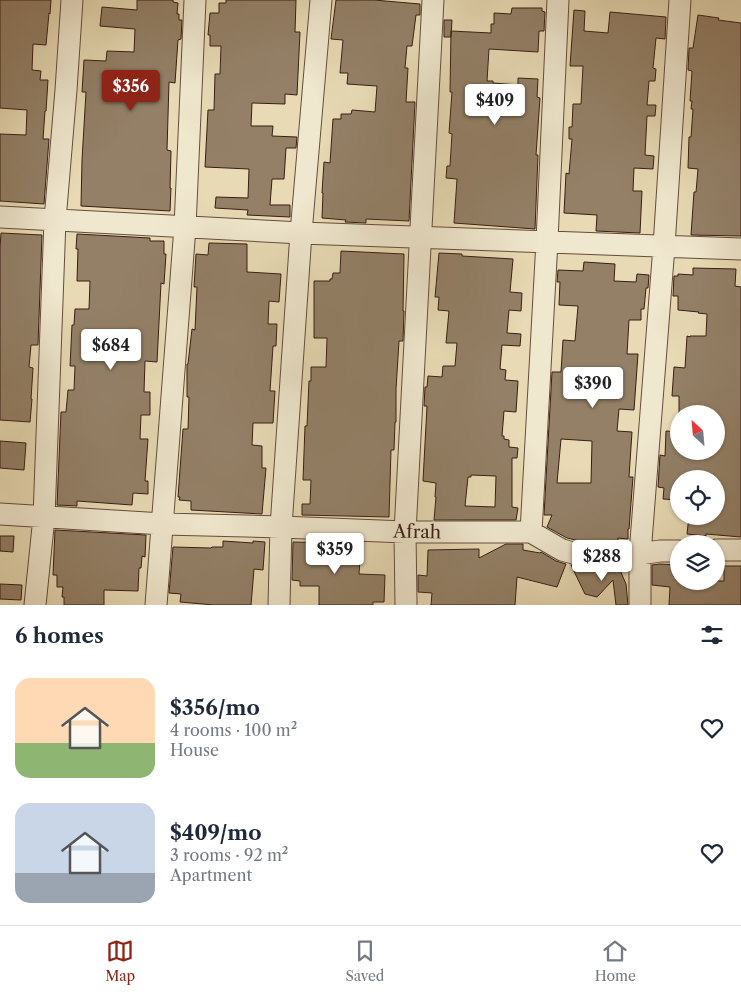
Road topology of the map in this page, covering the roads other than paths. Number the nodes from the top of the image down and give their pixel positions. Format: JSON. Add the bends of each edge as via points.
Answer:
{"nodes":[{"id":1,"x":72,"y":0,"type":"edge"},
{"id":2,"x":196,"y":0,"type":"edge"},
{"id":3,"x":321,"y":0,"type":"edge"},
{"id":4,"x":433,"y":0,"type":"edge"},
{"id":5,"x":558,"y":0,"type":"edge"},
{"id":6,"x":680,"y":0,"type":"edge"},
{"id":7,"x":0,"y":217,"type":"edge"},
{"id":8,"x":55,"y":220,"type":"junction"},
{"id":9,"x":185,"y":227,"type":"junction"},
{"id":10,"x":301,"y":233,"type":"junction"},
{"id":11,"x":420,"y":237,"type":"junction"},
{"id":12,"x":547,"y":241,"type":"junction"},
{"id":13,"x":664,"y":246,"type":"junction"},
{"id":14,"x":741,"y":248,"type":"edge"},
{"id":15,"x":0,"y":514,"type":"edge"},
{"id":16,"x":44,"y":517,"type":"junction"},
{"id":17,"x":163,"y":524,"type":"junction"},
{"id":18,"x":281,"y":527,"type":"junction"},
{"id":19,"x":405,"y":532,"type":"junction"},
{"id":20,"x":531,"y":532,"type":"junction"},
{"id":21,"x":725,"y":550,"type":"edge"},
{"id":22,"x":741,"y":550,"type":"edge"},
{"id":23,"x":670,"y":551,"type":"edge"},
{"id":24,"x":640,"y":554,"type":"junction"},
{"id":25,"x":35,"y":605,"type":"edge"},
{"id":26,"x":156,"y":605,"type":"edge"},
{"id":27,"x":279,"y":605,"type":"edge"},
{"id":28,"x":406,"y":605,"type":"edge"},
{"id":29,"x":640,"y":605,"type":"edge"}],
"edges":[{"from":1,"to":8,"type":"street"},
{"from":2,"to":9,"type":"street"},
{"from":3,"to":10,"type":"street"},
{"from":4,"to":11,"type":"street"},
{"from":5,"to":12,"type":"street"},
{"from":6,"to":13,"type":"street"},
{"from":7,"to":8,"type":"street"},
{"from":8,"to":9,"type":"street"},
{"from":8,"to":16,"type":"street"},
{"from":9,"to":10,"type":"street"},
{"from":9,"to":17,"type":"street"},
{"from":10,"to":11,"type":"street"},
{"from":10,"to":18,"type":"street"},
{"from":11,"to":12,"type":"street"},
{"from":11,"to":19,"type":"street"},
{"from":12,"to":13,"type":"street"},
{"from":12,"to":20,"type":"street"},
{"from":13,"to":14,"type":"street"},
{"from":13,"to":24,"type":"street"},
{"from":15,"to":16,"type":"street","name":"Afrah"},
{"from":16,"to":17,"type":"street","name":"Afrah"},
{"from":16,"to":25,"type":"street"},
{"from":17,"to":18,"type":"street","name":"Afrah"},
{"from":17,"to":26,"type":"street"},
{"from":18,"to":19,"type":"street","name":"Afrah"},
{"from":18,"to":27,"type":"street"},
{"from":19,"to":20,"type":"street","name":"Afrah"},
{"from":19,"to":28,"type":"street"},
{"from":20,"to":24,"type":"street","via":[[562,550],[577,554],[592,557]]},
{"from":21,"to":22,"type":"street"},
{"from":23,"to":24,"type":"street"},
{"from":24,"to":29,"type":"street"}]}
